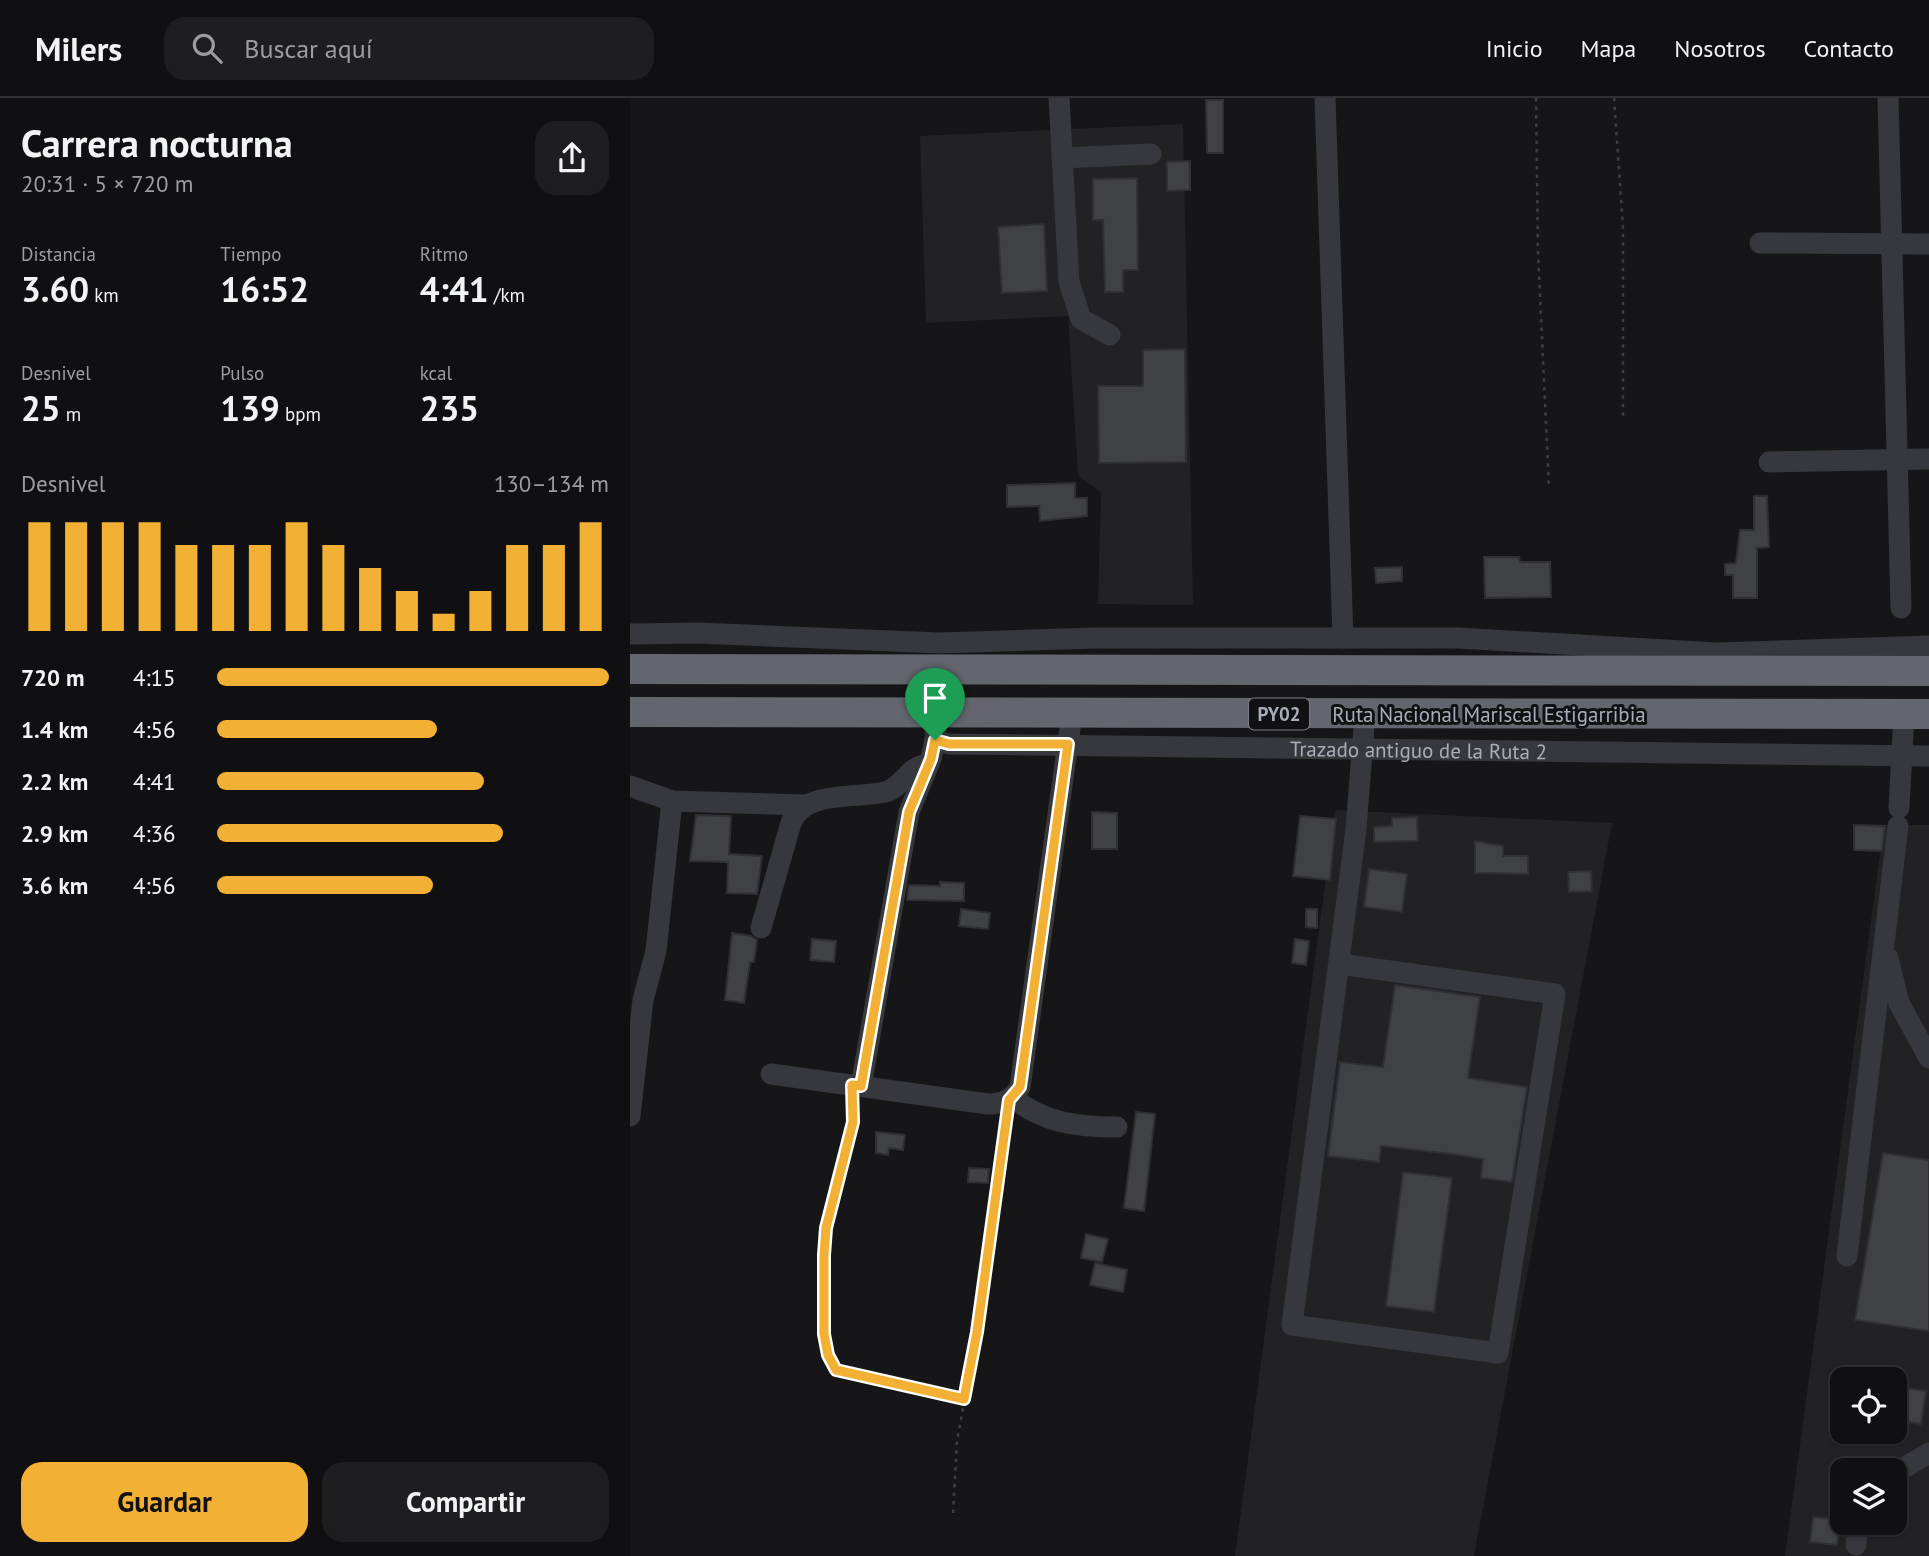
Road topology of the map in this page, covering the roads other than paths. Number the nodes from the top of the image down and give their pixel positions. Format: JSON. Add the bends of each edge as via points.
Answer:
{"nodes":[{"id":1,"x":1059,"y":98,"type":"edge"},
{"id":2,"x":1325,"y":98,"type":"edge"},
{"id":3,"x":1888,"y":98,"type":"edge"},
{"id":4,"x":1151,"y":154,"type":"dead end"},
{"id":5,"x":1062,"y":158,"type":"junction"},
{"id":6,"x":1760,"y":243,"type":"dead end"},
{"id":7,"x":1891,"y":243,"type":"junction"},
{"id":8,"x":1929,"y":244,"type":"edge"},
{"id":9,"x":1110,"y":335,"type":"dead end"},
{"id":10,"x":1929,"y":459,"type":"edge"},
{"id":11,"x":1897,"y":460,"type":"junction"},
{"id":12,"x":1769,"y":462,"type":"dead end"},
{"id":13,"x":1901,"y":608,"type":"dead end"},
{"id":14,"x":630,"y":634,"type":"edge"},
{"id":15,"x":1343,"y":638,"type":"junction"},
{"id":16,"x":1929,"y":646,"type":"edge"},
{"id":17,"x":630,"y":669,"type":"edge"},
{"id":18,"x":1929,"y":671,"type":"edge"},
{"id":19,"x":630,"y":712,"type":"edge"},
{"id":20,"x":1072,"y":714,"type":"junction"},
{"id":21,"x":1365,"y":714,"type":"junction"},
{"id":22,"x":1916,"y":714,"type":"edge"},
{"id":23,"x":935,"y":727,"type":"junction"},
{"id":24,"x":1068,"y":744,"type":"junction"},
{"id":25,"x":1362,"y":749,"type":"junction"},
{"id":26,"x":1929,"y":755,"type":"edge"},
{"id":27,"x":1902,"y":756,"type":"junction"},
{"id":28,"x":927,"y":766,"type":"junction"},
{"id":29,"x":630,"y":786,"type":"edge"},
{"id":30,"x":672,"y":801,"type":"junction"},
{"id":31,"x":804,"y":805,"type":"junction"},
{"id":32,"x":761,"y":928,"type":"dead end"},
{"id":33,"x":1885,"y":941,"type":"junction"},
{"id":34,"x":1340,"y":964,"type":"junction"},
{"id":35,"x":1929,"y":1058,"type":"edge"},
{"id":36,"x":771,"y":1074,"type":"dead end"},
{"id":37,"x":856,"y":1086,"type":"junction"},
{"id":38,"x":1011,"y":1098,"type":"junction"},
{"id":39,"x":630,"y":1116,"type":"edge"},
{"id":40,"x":1117,"y":1126,"type":"dead end"},
{"id":41,"x":1847,"y":1256,"type":"dead end"},
{"id":42,"x":1929,"y":1453,"type":"edge"},
{"id":43,"x":1907,"y":1466,"type":"edge"},
{"id":44,"x":1856,"y":1535,"type":"edge"},
{"id":45,"x":1856,"y":1545,"type":"dead end"}],
"edges":[{"from":1,"to":5,"type":"street"},
{"from":2,"to":15,"type":"street"},
{"from":3,"to":7,"type":"street"},
{"from":4,"to":5,"type":"street"},
{"from":5,"to":9,"type":"street","via":[[1069,282],[1081,319]]},
{"from":6,"to":7,"type":"street"},
{"from":7,"to":8,"type":"street"},
{"from":7,"to":11,"type":"street"},
{"from":10,"to":11,"type":"street"},
{"from":11,"to":12,"type":"street"},
{"from":11,"to":13,"type":"street"},
{"from":14,"to":15,"type":"street","via":[[940,643]]},
{"from":15,"to":16,"type":"street","via":[[1458,638],[1717,653]]},
{"from":17,"to":18,"type":"highway","name":"Ruta Nacional Mariscal Estigarribia","number":"PY02"},
{"from":19,"to":23,"type":"highway","name":"Ruta Nacional Mariscal Estigarribia","number":"PY02"},
{"from":20,"to":21,"type":"highway","name":"Ruta Nacional Mariscal Estigarribia","number":"PY02"},
{"from":20,"to":23,"type":"highway","name":"Ruta Nacional Mariscal Estigarribia","number":"PY02"},
{"from":20,"to":24,"type":"street"},
{"from":21,"to":22,"type":"highway","name":"Ruta Nacional Mariscal Estigarribia","number":"PY02"},
{"from":21,"to":25,"type":"street"},
{"from":22,"to":27,"type":"street"},
{"from":23,"to":24,"type":"street","name":"Trazado antiguo de la Ruta 2","via":[[949,744]]},
{"from":23,"to":28,"type":"street"},
{"from":24,"to":25,"type":"street","name":"Trazado antiguo de la Ruta 2"},
{"from":24,"to":38,"type":"street","via":[[1020,1087]]},
{"from":25,"to":27,"type":"street","name":"Trazado antiguo de la Ruta 2"},
{"from":25,"to":34,"type":"street"},
{"from":26,"to":27,"type":"street","name":"Trazado antiguo de la Ruta 2"},
{"from":27,"to":33,"type":"street"},
{"from":28,"to":31,"type":"street","via":[[918,766],[888,791]]},
{"from":28,"to":37,"type":"street","via":[[909,812]]},
{"from":29,"to":30,"type":"street"},
{"from":30,"to":31,"type":"street"},
{"from":30,"to":39,"type":"street","via":[[656,951],[643,1000]]},
{"from":31,"to":32,"type":"street","via":[[791,823]]},
{"from":33,"to":35,"type":"street","via":[[1899,1003]]},
{"from":33,"to":41,"type":"street"},
{"from":34,"to":34,"type":"street","via":[[1555,994],[1498,1353],[1292,1325]]},
{"from":36,"to":37,"type":"street"},
{"from":37,"to":38,"type":"street","via":[[988,1104]]},
{"from":38,"to":40,"type":"street","via":[[1028,1110],[1080,1127]]},
{"from":42,"to":43,"type":"street"},
{"from":44,"to":45,"type":"street"}]}
